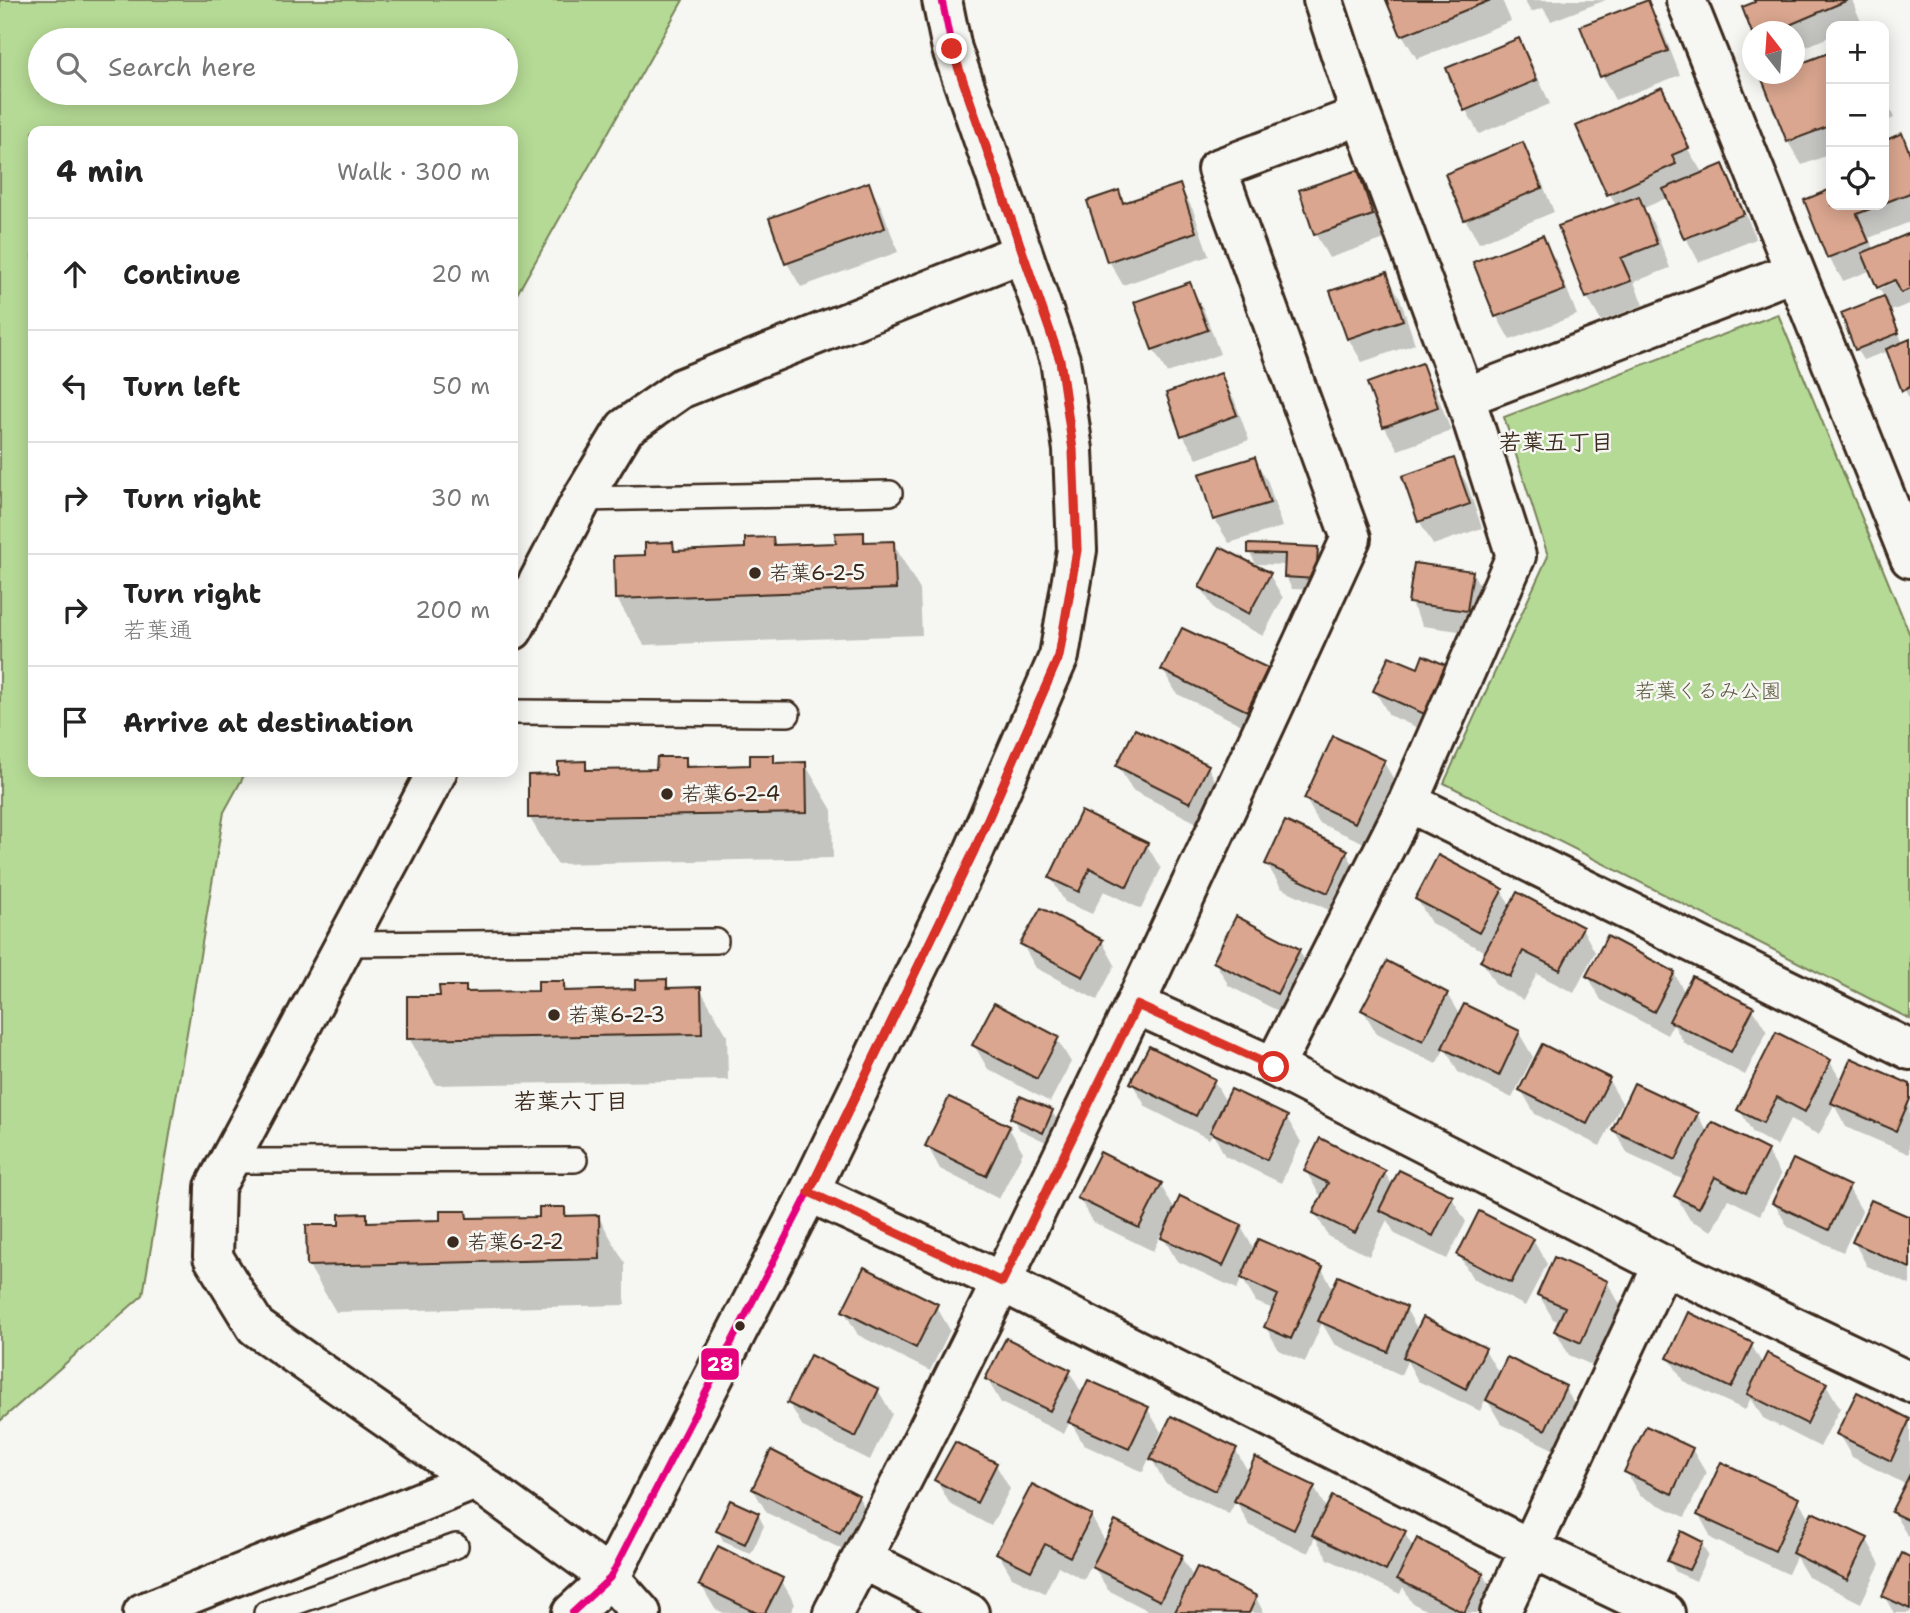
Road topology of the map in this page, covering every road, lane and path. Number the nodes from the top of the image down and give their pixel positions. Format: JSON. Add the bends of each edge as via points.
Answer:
{"nodes":[{"id":1,"x":942,"y":0,"type":"edge"},
{"id":2,"x":1323,"y":0,"type":"edge"},
{"id":3,"x":1686,"y":0,"type":"edge"},
{"id":4,"x":1361,"y":116,"type":"junction"},
{"id":5,"x":1022,"y":253,"type":"junction"},
{"id":6,"x":1793,"y":271,"type":"junction"},
{"id":7,"x":1465,"y":397,"type":"junction"},
{"id":8,"x":890,"y":493,"type":"dead end"},
{"id":9,"x":582,"y":499,"type":"junction"},
{"id":10,"x":1910,"y":558,"type":"edge"},
{"id":11,"x":518,"y":621,"type":"edge"},
{"id":12,"x":518,"y":712,"type":"edge"},
{"id":13,"x":788,"y":714,"type":"dead end"},
{"id":14,"x":434,"y":777,"type":"edge"},
{"id":15,"x":1408,"y":802,"type":"junction"},
{"id":16,"x":716,"y":941,"type":"dead end"},
{"id":17,"x":345,"y":944,"type":"junction"},
{"id":18,"x":1137,"y":1005,"type":"junction"},
{"id":19,"x":1910,"y":1050,"type":"edge"},
{"id":20,"x":1274,"y":1067,"type":"junction"},
{"id":21,"x":575,"y":1160,"type":"dead end"},
{"id":22,"x":229,"y":1161,"type":"junction"},
{"id":23,"x":809,"y":1192,"type":"junction"},
{"id":24,"x":1663,"y":1265,"type":"junction"},
{"id":25,"x":1002,"y":1282,"type":"junction"},
{"id":26,"x":1910,"y":1382,"type":"edge"},
{"id":27,"x":475,"y":1480,"type":"junction"},
{"id":28,"x":456,"y":1546,"type":"dead end"},
{"id":29,"x":1531,"y":1549,"type":"junction"},
{"id":30,"x":862,"y":1559,"type":"junction"},
{"id":31,"x":610,"y":1578,"type":"junction"},
{"id":32,"x":161,"y":1610,"type":"edge"},
{"id":33,"x":266,"y":1613,"type":"edge"},
{"id":34,"x":572,"y":1613,"type":"edge"},
{"id":35,"x":641,"y":1613,"type":"edge"},
{"id":36,"x":833,"y":1613,"type":"edge"},
{"id":37,"x":969,"y":1613,"type":"edge"},
{"id":38,"x":1500,"y":1613,"type":"edge"},
{"id":39,"x":1665,"y":1613,"type":"edge"}],
"edges":[{"from":1,"to":5,"type":"street","via":[[952,49]]},
{"from":2,"to":4,"type":"street"},
{"from":3,"to":6,"type":"street"},
{"from":4,"to":7,"type":"street"},
{"from":4,"to":18,"type":"street","via":[[1217,169],[1351,538]]},
{"from":5,"to":9,"type":"street","via":[[682,388],[625,428]]},
{"from":5,"to":23,"type":"street","via":[[1060,360],[1073,450],[1077,550],[1059,656],[974,851]]},
{"from":6,"to":7,"type":"street"},
{"from":6,"to":10,"type":"street"},
{"from":7,"to":15,"type":"street","via":[[1516,556]]},
{"from":8,"to":9,"type":"lane"},
{"from":9,"to":11,"type":"street"},
{"from":12,"to":13,"type":"lane"},
{"from":14,"to":17,"type":"street"},
{"from":15,"to":19,"type":"street"},
{"from":15,"to":20,"type":"street"},
{"from":16,"to":17,"type":"lane"},
{"from":17,"to":22,"type":"street"},
{"from":18,"to":20,"type":"street"},
{"from":18,"to":25,"type":"street"},
{"from":20,"to":24,"type":"street"},
{"from":21,"to":22,"type":"lane"},
{"from":22,"to":27,"type":"street","via":[[215,1187],[213,1257],[256,1327]]},
{"from":23,"to":25,"type":"street"},
{"from":23,"to":31,"type":"street"},
{"from":24,"to":26,"type":"street"},
{"from":24,"to":29,"type":"street"},
{"from":25,"to":29,"type":"street"},
{"from":25,"to":30,"type":"street"},
{"from":27,"to":31,"type":"street"},
{"from":27,"to":32,"type":"street"},
{"from":28,"to":33,"type":"lane"},
{"from":29,"to":38,"type":"street"},
{"from":29,"to":39,"type":"street"},
{"from":30,"to":36,"type":"street"},
{"from":30,"to":37,"type":"street"},
{"from":31,"to":34,"type":"street"},
{"from":31,"to":35,"type":"street"}]}
